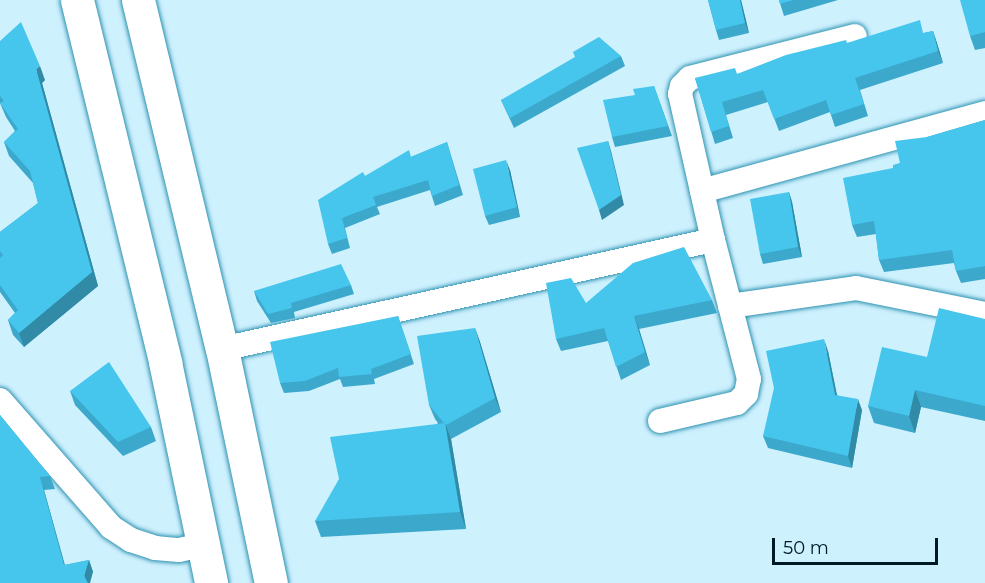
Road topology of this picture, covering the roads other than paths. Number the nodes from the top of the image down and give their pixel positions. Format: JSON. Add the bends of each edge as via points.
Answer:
{"nodes":[{"id":1,"x":77,"y":0,"type":"edge"},
{"id":2,"x":138,"y":0,"type":"edge"},
{"id":3,"x":855,"y":36,"type":"dead end"},
{"id":4,"x":985,"y":113,"type":"edge"},
{"id":5,"x":702,"y":191,"type":"junction"},
{"id":6,"x":713,"y":240,"type":"junction"},
{"id":7,"x":730,"y":306,"type":"junction"},
{"id":8,"x":985,"y":314,"type":"edge"},
{"id":9,"x":222,"y":350,"type":"junction"},
{"id":10,"x":0,"y":400,"type":"edge"},
{"id":11,"x":660,"y":421,"type":"dead end"},
{"id":12,"x":203,"y":544,"type":"junction"},
{"id":13,"x":211,"y":583,"type":"edge"},
{"id":14,"x":271,"y":583,"type":"edge"}],
"edges":[{"from":1,"to":12,"type":"main road","via":[[165,362]]},
{"from":2,"to":9,"type":"main road"},
{"from":3,"to":5,"type":"street","via":[[690,78],[680,94]]},
{"from":4,"to":5,"type":"street"},
{"from":5,"to":6,"type":"street"},
{"from":6,"to":7,"type":"street"},
{"from":6,"to":9,"type":"street"},
{"from":7,"to":8,"type":"street","via":[[856,288]]},
{"from":7,"to":11,"type":"street","via":[[749,379],[746,394],[737,403]]},
{"from":9,"to":14,"type":"main road"},
{"from":10,"to":12,"type":"street","via":[[111,527],[154,548],[179,550]]},
{"from":12,"to":13,"type":"main road"}]}
